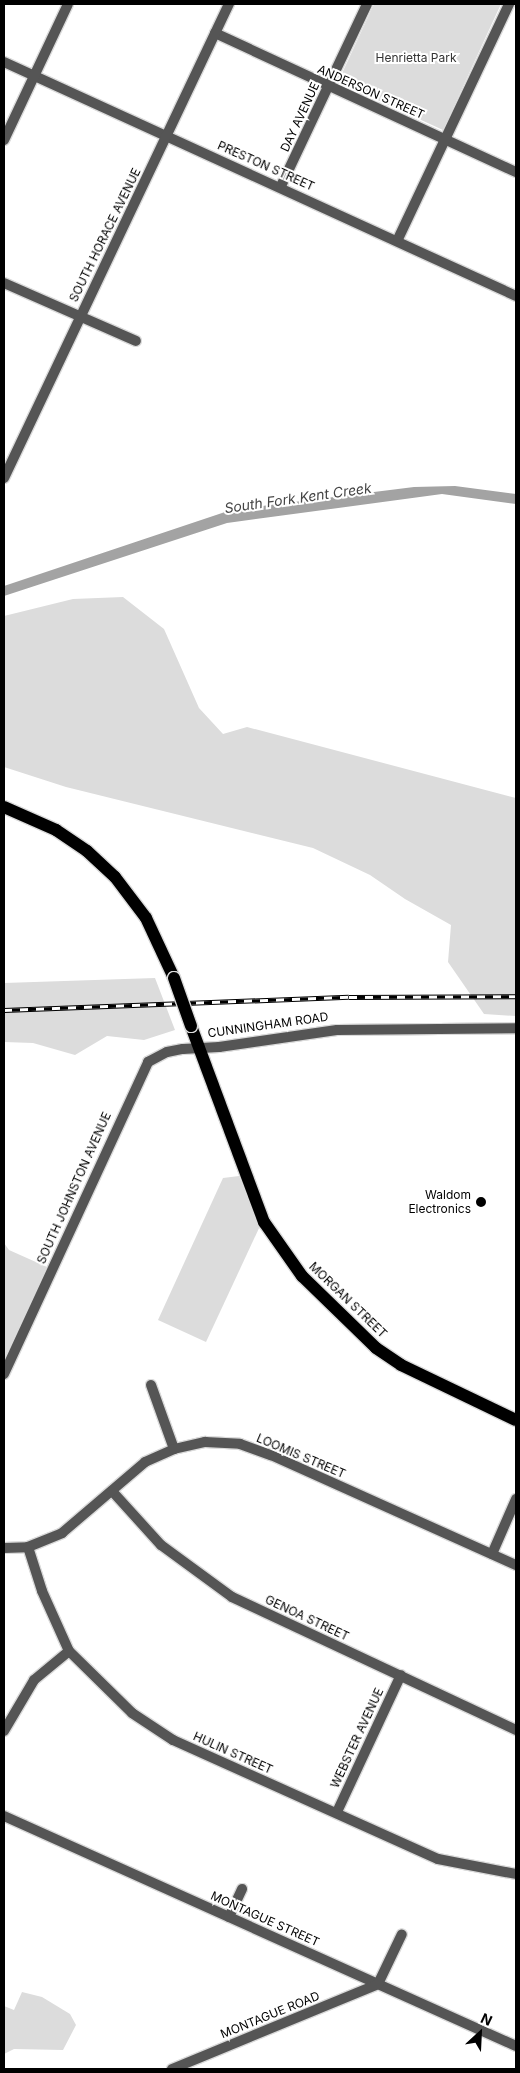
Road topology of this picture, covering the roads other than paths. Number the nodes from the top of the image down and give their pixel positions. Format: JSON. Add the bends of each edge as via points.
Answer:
{"nodes":[{"id":1,"x":68,"y":4,"type":"edge"},
{"id":2,"x":229,"y":4,"type":"edge"},
{"id":3,"x":366,"y":4,"type":"edge"},
{"id":4,"x":509,"y":4,"type":"edge"},
{"id":5,"x":215,"y":33,"type":"junction"},
{"id":6,"x":4,"y":62,"type":"edge"},
{"id":7,"x":34,"y":76,"type":"junction"},
{"id":8,"x":328,"y":87,"type":"junction"},
{"id":9,"x":166,"y":136,"type":"junction"},
{"id":10,"x":445,"y":138,"type":"junction"},
{"id":11,"x":4,"y":140,"type":"edge"},
{"id":12,"x":516,"y":172,"type":"edge"},
{"id":13,"x":281,"y":186,"type":"junction"},
{"id":14,"x":398,"y":239,"type":"junction"},
{"id":15,"x":4,"y":282,"type":"edge"},
{"id":16,"x":515,"y":292,"type":"edge"},
{"id":17,"x":80,"y":317,"type":"junction"},
{"id":18,"x":136,"y":341,"type":"dead end"},
{"id":19,"x":4,"y":478,"type":"edge"},
{"id":20,"x":4,"y":807,"type":"edge"},
{"id":21,"x":516,"y":1028,"type":"edge"},
{"id":22,"x":199,"y":1048,"type":"junction"},
{"id":23,"x":4,"y":1374,"type":"edge"},
{"id":24,"x":151,"y":1385,"type":"dead end"},
{"id":25,"x":516,"y":1420,"type":"edge"},
{"id":26,"x":174,"y":1449,"type":"junction"},
{"id":27,"x":112,"y":1491,"type":"junction"},
{"id":28,"x":516,"y":1499,"type":"edge"},
{"id":29,"x":28,"y":1547,"type":"junction"},
{"id":30,"x":4,"y":1548,"type":"edge"},
{"id":31,"x":492,"y":1554,"type":"junction"},
{"id":32,"x":516,"y":1565,"type":"edge"},
{"id":33,"x":69,"y":1651,"type":"junction"},
{"id":34,"x":401,"y":1674,"type":"junction"},
{"id":35,"x":516,"y":1730,"type":"edge"},
{"id":36,"x":4,"y":1731,"type":"edge"},
{"id":37,"x":337,"y":1812,"type":"junction"},
{"id":38,"x":4,"y":1816,"type":"edge"},
{"id":39,"x":516,"y":1874,"type":"edge"},
{"id":40,"x":242,"y":1889,"type":"dead end"},
{"id":41,"x":230,"y":1917,"type":"junction"},
{"id":42,"x":402,"y":1934,"type":"dead end"},
{"id":43,"x":378,"y":1984,"type":"junction"},
{"id":44,"x":516,"y":2045,"type":"edge"},
{"id":45,"x":172,"y":2069,"type":"edge"}],
"edges":[{"from":1,"to":7,"type":"street"},
{"from":2,"to":5,"type":"street","name":"SOUTH HORACE AVENUE"},
{"from":3,"to":8,"type":"street","name":"DAY AVENUE"},
{"from":4,"to":10,"type":"street"},
{"from":5,"to":8,"type":"street","name":"ANDERSON STREET"},
{"from":5,"to":9,"type":"street","name":"SOUTH HORACE AVENUE"},
{"from":6,"to":7,"type":"street","name":"PRESTON STREET"},
{"from":7,"to":9,"type":"street","name":"PRESTON STREET"},
{"from":7,"to":11,"type":"street"},
{"from":8,"to":10,"type":"street","name":"ANDERSON STREET"},
{"from":8,"to":13,"type":"street","name":"DAY AVENUE"},
{"from":9,"to":13,"type":"street","name":"PRESTON STREET"},
{"from":9,"to":17,"type":"street","name":"SOUTH HORACE AVENUE"},
{"from":10,"to":12,"type":"street","name":"ANDERSON STREET"},
{"from":10,"to":14,"type":"street"},
{"from":13,"to":14,"type":"street","name":"PRESTON STREET"},
{"from":14,"to":16,"type":"street","name":"PRESTON STREET"},
{"from":15,"to":17,"type":"street"},
{"from":17,"to":18,"type":"street"},
{"from":17,"to":19,"type":"street","name":"SOUTH HORACE AVENUE"},
{"from":20,"to":22,"type":"main road","name":"CUNNINGHAM ROAD","bridge":true,"via":[[56,830],[87,851],[115,877],[146,918],[174,978]]},
{"from":21,"to":22,"type":"street","name":"CUNNINGHAM ROAD","via":[[337,1030]]},
{"from":22,"to":23,"type":"street","name":"SOUTH JOHNSTON AVENUE","via":[[167,1052],[148,1062],[139,1075]]},
{"from":22,"to":25,"type":"main road","name":"MORGAN STREET","via":[[264,1222],[302,1276],[376,1348],[401,1365]]},
{"from":24,"to":26,"type":"street"},
{"from":26,"to":27,"type":"street","name":"LOOMIS STREET","via":[[145,1462]]},
{"from":26,"to":31,"type":"street","name":"LOOMIS STREET","via":[[205,1442],[240,1444]]},
{"from":27,"to":29,"type":"street","name":"LOOMIS STREET","via":[[62,1533]]},
{"from":27,"to":34,"type":"street","name":"GENOA STREET","via":[[161,1545],[232,1597]]},
{"from":28,"to":31,"type":"street"},
{"from":29,"to":30,"type":"street","name":"LOOMIS STREET"},
{"from":29,"to":33,"type":"street","name":"HULIN STREET","via":[[42,1591]]},
{"from":31,"to":32,"type":"street","name":"LOOMIS STREET"},
{"from":33,"to":36,"type":"street","via":[[34,1680]]},
{"from":33,"to":37,"type":"street","name":"HULIN STREET","via":[[132,1713],[173,1740]]},
{"from":34,"to":35,"type":"street","name":"GENOA STREET"},
{"from":34,"to":37,"type":"street","name":"WEBSTER AVENUE"},
{"from":37,"to":39,"type":"street","name":"HULIN STREET","via":[[438,1859]]},
{"from":38,"to":41,"type":"street","name":"MONTAGUE STREET"},
{"from":40,"to":41,"type":"street"},
{"from":41,"to":43,"type":"street","name":"MONTAGUE STREET"},
{"from":42,"to":43,"type":"street"},
{"from":43,"to":44,"type":"street","name":"MONTAGUE STREET"},
{"from":43,"to":45,"type":"street","name":"MONTAGUE ROAD"}]}
